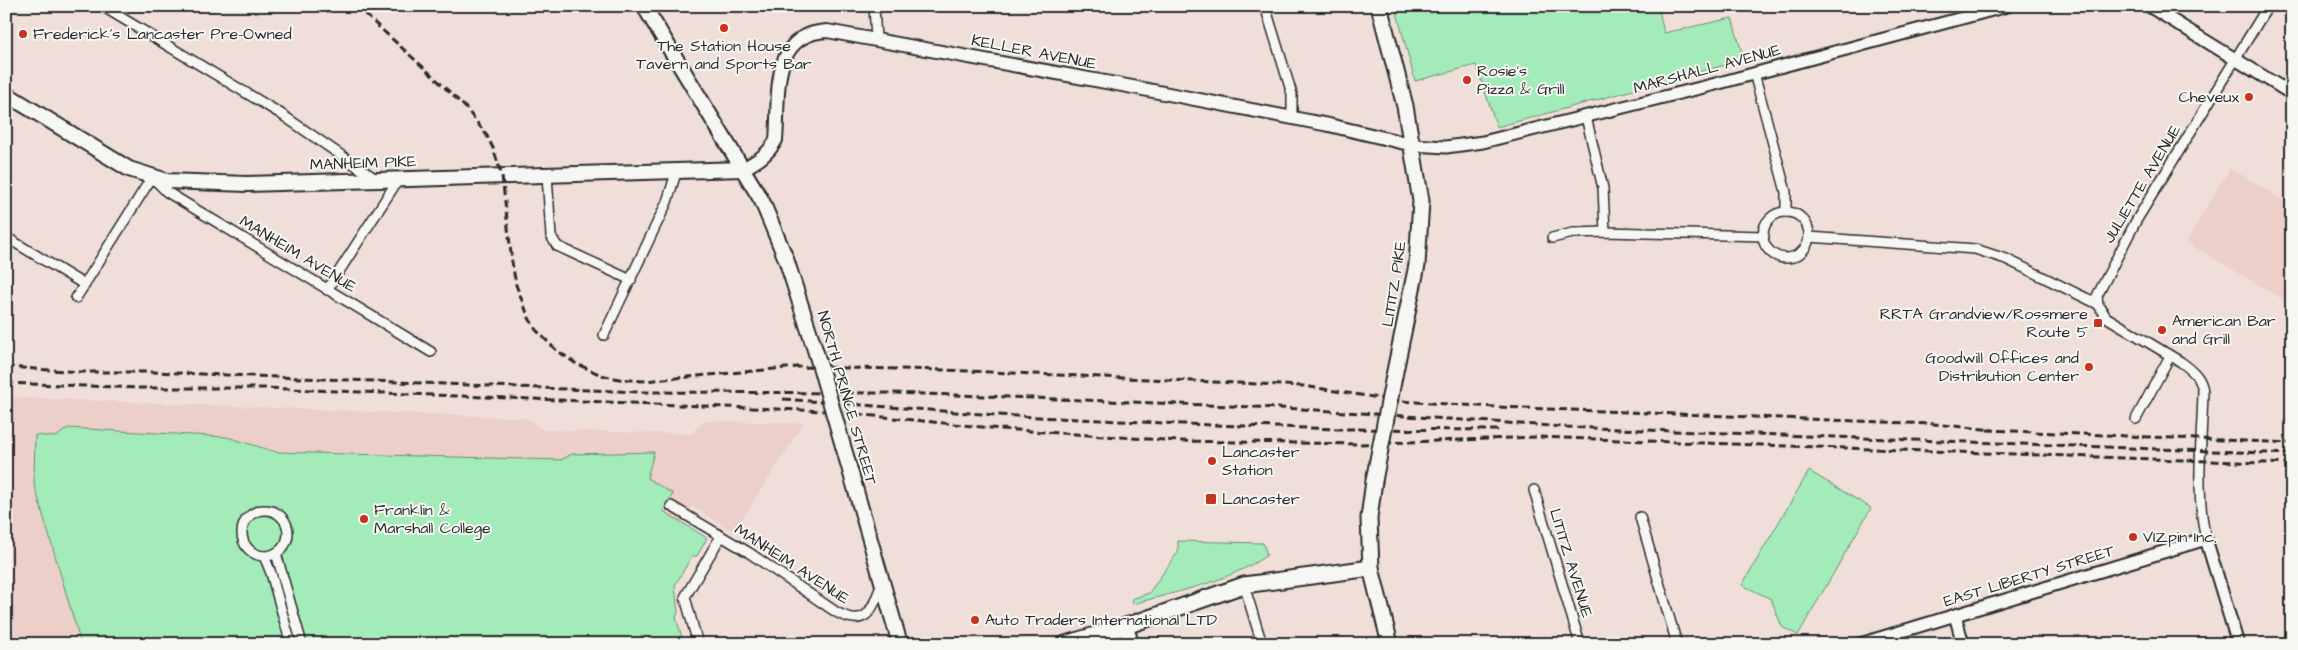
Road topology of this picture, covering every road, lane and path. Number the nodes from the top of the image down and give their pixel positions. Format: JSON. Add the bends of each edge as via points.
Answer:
{"nodes":[{"id":1,"x":102,"y":6,"type":"edge"},
{"id":2,"x":644,"y":6,"type":"edge"},
{"id":3,"x":874,"y":6,"type":"edge"},
{"id":4,"x":1265,"y":6,"type":"edge"},
{"id":5,"x":1379,"y":6,"type":"edge"},
{"id":6,"x":2007,"y":6,"type":"edge"},
{"id":7,"x":2149,"y":6,"type":"edge"},
{"id":8,"x":2268,"y":6,"type":"edge"},
{"id":9,"x":876,"y":39,"type":"junction"},
{"id":10,"x":2236,"y":60,"type":"junction"},
{"id":11,"x":1754,"y":74,"type":"junction"},
{"id":12,"x":6,"y":94,"type":"edge"},
{"id":13,"x":2292,"y":94,"type":"edge"},
{"id":14,"x":1586,"y":117,"type":"junction"},
{"id":15,"x":1292,"y":118,"type":"junction"},
{"id":16,"x":1413,"y":145,"type":"junction"},
{"id":17,"x":743,"y":169,"type":"junction"},
{"id":18,"x":677,"y":170,"type":"junction"},
{"id":19,"x":547,"y":175,"type":"junction"},
{"id":20,"x":152,"y":177,"type":"junction"},
{"id":21,"x":377,"y":180,"type":"junction"},
{"id":22,"x":398,"y":180,"type":"junction"},
{"id":23,"x":1786,"y":212,"type":"junction"},
{"id":24,"x":1605,"y":232,"type":"junction"},
{"id":25,"x":1764,"y":236,"type":"junction"},
{"id":26,"x":6,"y":237,"type":"edge"},
{"id":27,"x":1809,"y":237,"type":"junction"},
{"id":28,"x":1552,"y":238,"type":"dead end"},
{"id":29,"x":631,"y":280,"type":"junction"},
{"id":30,"x":85,"y":285,"type":"junction"},
{"id":31,"x":327,"y":290,"type":"junction"},
{"id":32,"x":76,"y":298,"type":"dead end"},
{"id":33,"x":2098,"y":304,"type":"junction"},
{"id":34,"x":604,"y":335,"type":"dead end"},
{"id":35,"x":431,"y":352,"type":"dead end"},
{"id":36,"x":2170,"y":356,"type":"junction"},
{"id":37,"x":2136,"y":419,"type":"dead end"},
{"id":38,"x":1534,"y":490,"type":"dead end"},
{"id":39,"x":671,"y":506,"type":"dead end"},
{"id":40,"x":1640,"y":518,"type":"dead end"},
{"id":41,"x":721,"y":536,"type":"junction"},
{"id":42,"x":2206,"y":540,"type":"junction"},
{"id":43,"x":276,"y":553,"type":"junction"},
{"id":44,"x":264,"y":556,"type":"junction"},
{"id":45,"x":1371,"y":568,"type":"junction"},
{"id":46,"x":882,"y":583,"type":"junction"},
{"id":47,"x":1244,"y":585,"type":"junction"},
{"id":48,"x":1955,"y":615,"type":"junction"},
{"id":49,"x":1126,"y":626,"type":"junction"},
{"id":50,"x":291,"y":644,"type":"edge"},
{"id":51,"x":302,"y":644,"type":"edge"},
{"id":52,"x":698,"y":644,"type":"edge"},
{"id":53,"x":900,"y":644,"type":"edge"},
{"id":54,"x":1065,"y":644,"type":"edge"},
{"id":55,"x":1131,"y":644,"type":"edge"},
{"id":56,"x":1262,"y":644,"type":"edge"},
{"id":57,"x":1390,"y":644,"type":"edge"},
{"id":58,"x":1580,"y":644,"type":"edge"},
{"id":59,"x":1677,"y":644,"type":"edge"},
{"id":60,"x":1860,"y":644,"type":"edge"},
{"id":61,"x":1963,"y":644,"type":"edge"},
{"id":62,"x":2238,"y":644,"type":"edge"}],
"edges":[{"from":1,"to":21,"type":"street","via":[[282,114]]},
{"from":2,"to":17,"type":"main road","name":"NORTH PRINCE STREET"},
{"from":3,"to":9,"type":"street"},
{"from":4,"to":15,"type":"street","via":[[1292,94]]},
{"from":5,"to":16,"type":"highway","name":"LITITZ PIKE"},
{"from":6,"to":11,"type":"street","name":"MARSHALL AVENUE"},
{"from":7,"to":10,"type":"street"},
{"from":8,"to":10,"type":"street","name":"JULIETTE AVENUE"},
{"from":9,"to":15,"type":"main road","name":"KELLER AVENUE"},
{"from":9,"to":17,"type":"main road","name":"KELLER AVENUE","via":[[827,31],[808,33],[794,42],[781,69],[776,140],[771,150]]},
{"from":10,"to":13,"type":"street"},
{"from":10,"to":33,"type":"street","name":"JULIETTE AVENUE","via":[[2136,221],[2101,284]]},
{"from":11,"to":14,"type":"street","name":"MARSHALL AVENUE"},
{"from":11,"to":23,"type":"street","via":[[1786,192]]},
{"from":12,"to":20,"type":"main road","name":"MANHEIM PIKE","via":[[115,161]]},
{"from":14,"to":16,"type":"street","name":"MARSHALL AVENUE","via":[[1464,146]]},
{"from":14,"to":24,"type":"street","via":[[1603,188]]},
{"from":15,"to":16,"type":"main road","name":"KELLER AVENUE"},
{"from":16,"to":45,"type":"highway","name":"LITITZ PIKE","bridge":true,"via":[[1421,201],[1418,265],[1374,481],[1370,518]]},
{"from":17,"to":18,"type":"main road","name":"MANHEIM PIKE"},
{"from":17,"to":46,"type":"main road","name":"NORTH PRINCE STREET","bridge":true,"via":[[762,201],[786,259],[840,432]]},
{"from":18,"to":19,"type":"main road","name":"MANHEIM PIKE"},
{"from":18,"to":29,"type":"street","via":[[667,202]]},
{"from":19,"to":22,"type":"main road","name":"MANHEIM PIKE"},
{"from":19,"to":29,"type":"street","via":[[551,236],[558,246]]},
{"from":20,"to":21,"type":"main road","name":"MANHEIM PIKE","via":[[180,183],[228,184]]},
{"from":20,"to":30,"type":"street"},
{"from":20,"to":31,"type":"street","name":"MANHEIM AVENUE","via":[[160,188]]},
{"from":21,"to":22,"type":"main road","name":"MANHEIM PIKE"},
{"from":22,"to":31,"type":"street"},
{"from":23,"to":25,"type":"street","via":[[1771,218]]},
{"from":23,"to":27,"type":"street","via":[[1797,215],[1806,223]]},
{"from":24,"to":25,"type":"street"},
{"from":24,"to":28,"type":"street","via":[[1573,233]]},
{"from":25,"to":27,"type":"street","via":[[1770,251],[1786,258],[1800,254]]},
{"from":26,"to":30,"type":"street"},
{"from":27,"to":33,"type":"street","via":[[1975,249],[2006,259]]},
{"from":29,"to":34,"type":"street"},
{"from":30,"to":32,"type":"street"},
{"from":31,"to":35,"type":"street","name":"MANHEIM AVENUE"},
{"from":33,"to":36,"type":"street","via":[[2106,317]]},
{"from":36,"to":37,"type":"street"},
{"from":36,"to":42,"type":"street","via":[[2192,370],[2202,386],[2200,504]]},
{"from":38,"to":58,"type":"street","name":"LITITZ AVENUE"},
{"from":39,"to":41,"type":"street","name":"MANHEIM AVENUE"},
{"from":40,"to":59,"type":"street"},
{"from":41,"to":46,"type":"street","name":"MANHEIM AVENUE","via":[[852,620],[862,618],[872,610]]},
{"from":41,"to":52,"type":"street","via":[[685,597]]},
{"from":42,"to":48,"type":"street","name":"EAST LIBERTY STREET"},
{"from":42,"to":62,"type":"street"},
{"from":43,"to":44,"type":"street"},
{"from":43,"to":44,"type":"street","via":[[286,543],[286,524],[277,513],[257,512],[244,523],[242,534],[250,550]]},
{"from":43,"to":51,"type":"street"},
{"from":44,"to":50,"type":"street"},
{"from":45,"to":47,"type":"highway"},
{"from":45,"to":57,"type":"highway","name":"LITITZ PIKE"},
{"from":46,"to":53,"type":"main road","name":"NORTH PRINCE STREET"},
{"from":47,"to":49,"type":"highway"},
{"from":47,"to":56,"type":"street"},
{"from":48,"to":60,"type":"street","name":"EAST LIBERTY STREET"},
{"from":48,"to":61,"type":"street"},
{"from":49,"to":54,"type":"highway"},
{"from":49,"to":55,"type":"main road"}]}
